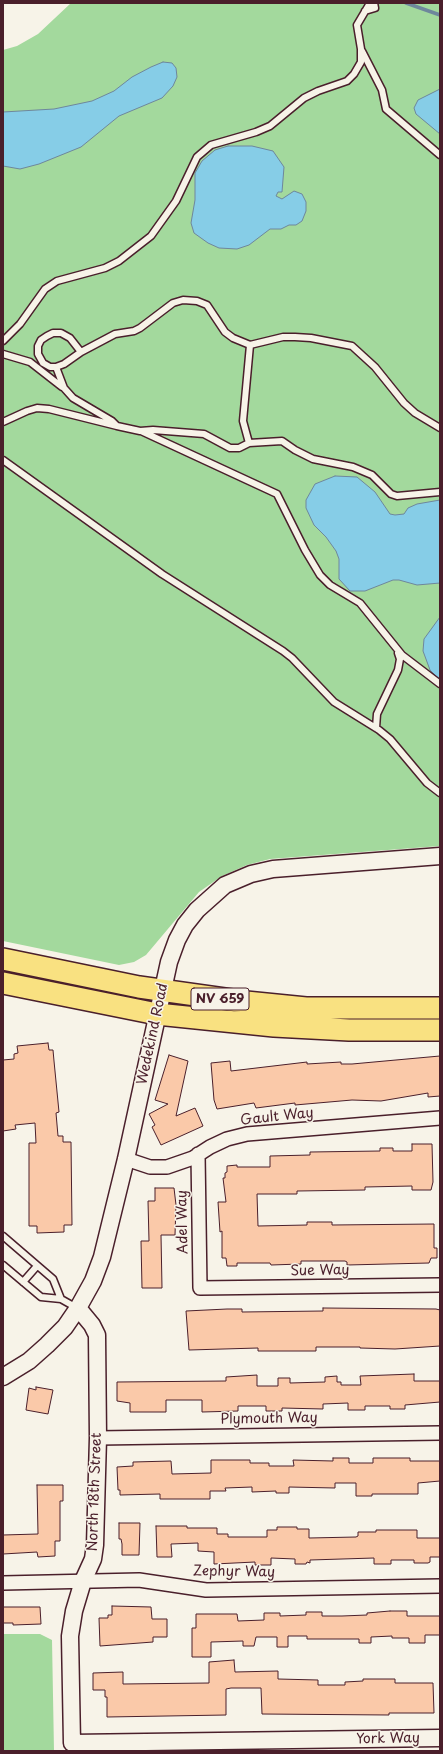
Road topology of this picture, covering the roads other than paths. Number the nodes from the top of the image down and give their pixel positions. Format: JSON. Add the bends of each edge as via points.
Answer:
{"nodes":[{"id":1,"x":370,"y":3,"type":"edge"},
{"id":2,"x":374,"y":3,"type":"edge"},
{"id":3,"x":365,"y":11,"type":"junction"},
{"id":4,"x":361,"y":49,"type":"junction"},
{"id":5,"x":440,"y":155,"type":"edge"},
{"id":6,"x":3,"y":341,"type":"edge"},
{"id":7,"x":250,"y":345,"type":"junction"},
{"id":8,"x":81,"y":352,"type":"junction"},
{"id":9,"x":3,"y":354,"type":"edge"},
{"id":10,"x":56,"y":367,"type":"junction"},
{"id":11,"x":64,"y":388,"type":"junction"},
{"id":12,"x":3,"y":422,"type":"edge"},
{"id":13,"x":117,"y":426,"type":"junction"},
{"id":14,"x":440,"y":428,"type":"edge"},
{"id":15,"x":139,"y":430,"type":"junction"},
{"id":16,"x":249,"y":443,"type":"junction"},
{"id":17,"x":3,"y":460,"type":"edge"},
{"id":18,"x":440,"y":492,"type":"edge"},
{"id":19,"x":398,"y":651,"type":"junction"},
{"id":20,"x":440,"y":684,"type":"edge"},
{"id":21,"x":376,"y":728,"type":"junction"},
{"id":22,"x":440,"y":793,"type":"edge"},
{"id":23,"x":440,"y":856,"type":"edge"},
{"id":24,"x":3,"y":959,"type":"edge"},
{"id":25,"x":3,"y":983,"type":"edge"},
{"id":26,"x":162,"y":991,"type":"junction"},
{"id":27,"x":440,"y":1008,"type":"edge"},
{"id":28,"x":157,"y":1014,"type":"junction"},
{"id":29,"x":440,"y":1030,"type":"edge"},
{"id":30,"x":440,"y":1118,"type":"edge"},
{"id":31,"x":198,"y":1154,"type":"junction"},
{"id":32,"x":126,"y":1159,"type":"junction"},
{"id":33,"x":3,"y":1236,"type":"edge"},
{"id":34,"x":3,"y":1264,"type":"edge"},
{"id":35,"x":37,"y":1266,"type":"junction"},
{"id":36,"x":23,"y":1282,"type":"junction"},
{"id":37,"x":440,"y":1285,"type":"edge"},
{"id":38,"x":200,"y":1288,"type":"joint"},
{"id":39,"x":61,"y":1299,"type":"junction"},
{"id":40,"x":78,"y":1308,"type":"junction"},
{"id":41,"x":3,"y":1377,"type":"edge"},
{"id":42,"x":440,"y":1433,"type":"edge"},
{"id":43,"x":98,"y":1438,"type":"junction"},
{"id":44,"x":83,"y":1581,"type":"junction"},
{"id":45,"x":3,"y":1582,"type":"edge"},
{"id":46,"x":440,"y":1586,"type":"edge"},
{"id":47,"x":440,"y":1738,"type":"edge"},
{"id":48,"x":218,"y":1746,"type":"edge"},
{"id":49,"x":72,"y":1747,"type":"edge"}],
"edges":[{"from":1,"to":3,"type":"lane"},
{"from":2,"to":3,"type":"lane","via":[[375,8]]},
{"from":3,"to":4,"type":"lane","via":[[357,26]]},
{"from":4,"to":5,"type":"lane","via":[[382,90],[386,110]]},
{"from":4,"to":6,"type":"lane","via":[[361,62],[347,81],[311,94],[270,126],[211,145],[197,157],[176,201],[150,236],[119,261],[105,268],[57,281],[45,289],[20,324]]},
{"from":7,"to":8,"type":"lane","via":[[225,332],[207,305],[183,300],[174,303],[140,328],[115,334]]},
{"from":7,"to":14,"type":"lane","via":[[295,337],[352,346],[375,367],[404,403]]},
{"from":7,"to":16,"type":"lane","via":[[243,414]]},
{"from":8,"to":10,"type":"lane"},
{"from":8,"to":10,"type":"lane","via":[[70,338],[61,333],[47,336],[41,340],[38,354],[43,363]]},
{"from":9,"to":11,"type":"lane","via":[[30,362]]},
{"from":10,"to":11,"type":"lane"},
{"from":11,"to":13,"type":"lane","via":[[73,398]]},
{"from":12,"to":13,"type":"lane","via":[[37,408]]},
{"from":13,"to":15,"type":"lane"},
{"from":15,"to":16,"type":"lane","via":[[204,434],[230,448],[239,448]]},
{"from":15,"to":19,"type":"lane","via":[[277,494],[320,575],[330,585],[360,603]]},
{"from":16,"to":18,"type":"lane","via":[[282,441],[313,459],[353,467],[372,475],[396,496]]},
{"from":17,"to":21,"type":"lane","via":[[162,574],[283,651],[334,702]]},
{"from":19,"to":20,"type":"lane"},
{"from":19,"to":21,"type":"lane","via":[[398,670],[377,714]]},
{"from":21,"to":22,"type":"lane","via":[[398,746],[427,783]]},
{"from":23,"to":26,"type":"street","name":"Wedekind Road","via":[[273,869],[251,874],[224,885],[185,925],[169,962]]},
{"from":24,"to":26,"type":"main road","number":"NV 659"},
{"from":25,"to":28,"type":"main road","number":"NV 659"},
{"from":26,"to":27,"type":"main road","number":"NV 659","via":[[306,1008]]},
{"from":26,"to":28,"type":"street","name":"Wedekind Road"},
{"from":28,"to":29,"type":"main road","number":"NV 659","via":[[274,1026],[350,1030]]},
{"from":28,"to":32,"type":"street","name":"Wedekind Road"},
{"from":30,"to":31,"type":"street","name":"Gault Way","via":[[246,1134],[227,1139]]},
{"from":31,"to":32,"type":"street","name":"Gault Way","via":[[180,1164],[167,1167],[150,1167]]},
{"from":31,"to":38,"type":"street","name":"Adel Way"},
{"from":32,"to":40,"type":"street","name":"Wedekind Road","via":[[102,1257],[93,1281]]},
{"from":33,"to":35,"type":"lane"},
{"from":34,"to":36,"type":"lane"},
{"from":35,"to":36,"type":"lane"},
{"from":35,"to":39,"type":"lane","via":[[53,1279]]},
{"from":36,"to":39,"type":"lane","via":[[40,1297]]},
{"from":37,"to":38,"type":"street","name":"Sue Way"},
{"from":39,"to":40,"type":"lane"},
{"from":40,"to":41,"type":"street","name":"Wedekind Road","via":[[65,1327],[47,1345],[29,1361]]},
{"from":40,"to":43,"type":"street","name":"North 18th Street","via":[[97,1335]]},
{"from":42,"to":43,"type":"street","name":"Plymouth Way"},
{"from":43,"to":44,"type":"street","name":"North 18th Street","via":[[95,1545],[93,1559]]},
{"from":44,"to":45,"type":"street","name":"Zephyr Way"},
{"from":44,"to":46,"type":"street","name":"Zephyr Way","via":[[152,1581],[206,1590]]},
{"from":44,"to":49,"type":"street","name":"North 18th Street","via":[[70,1636]]},
{"from":47,"to":48,"type":"street","name":"York Way"},
{"from":48,"to":49,"type":"street","name":"York Way"}]}
